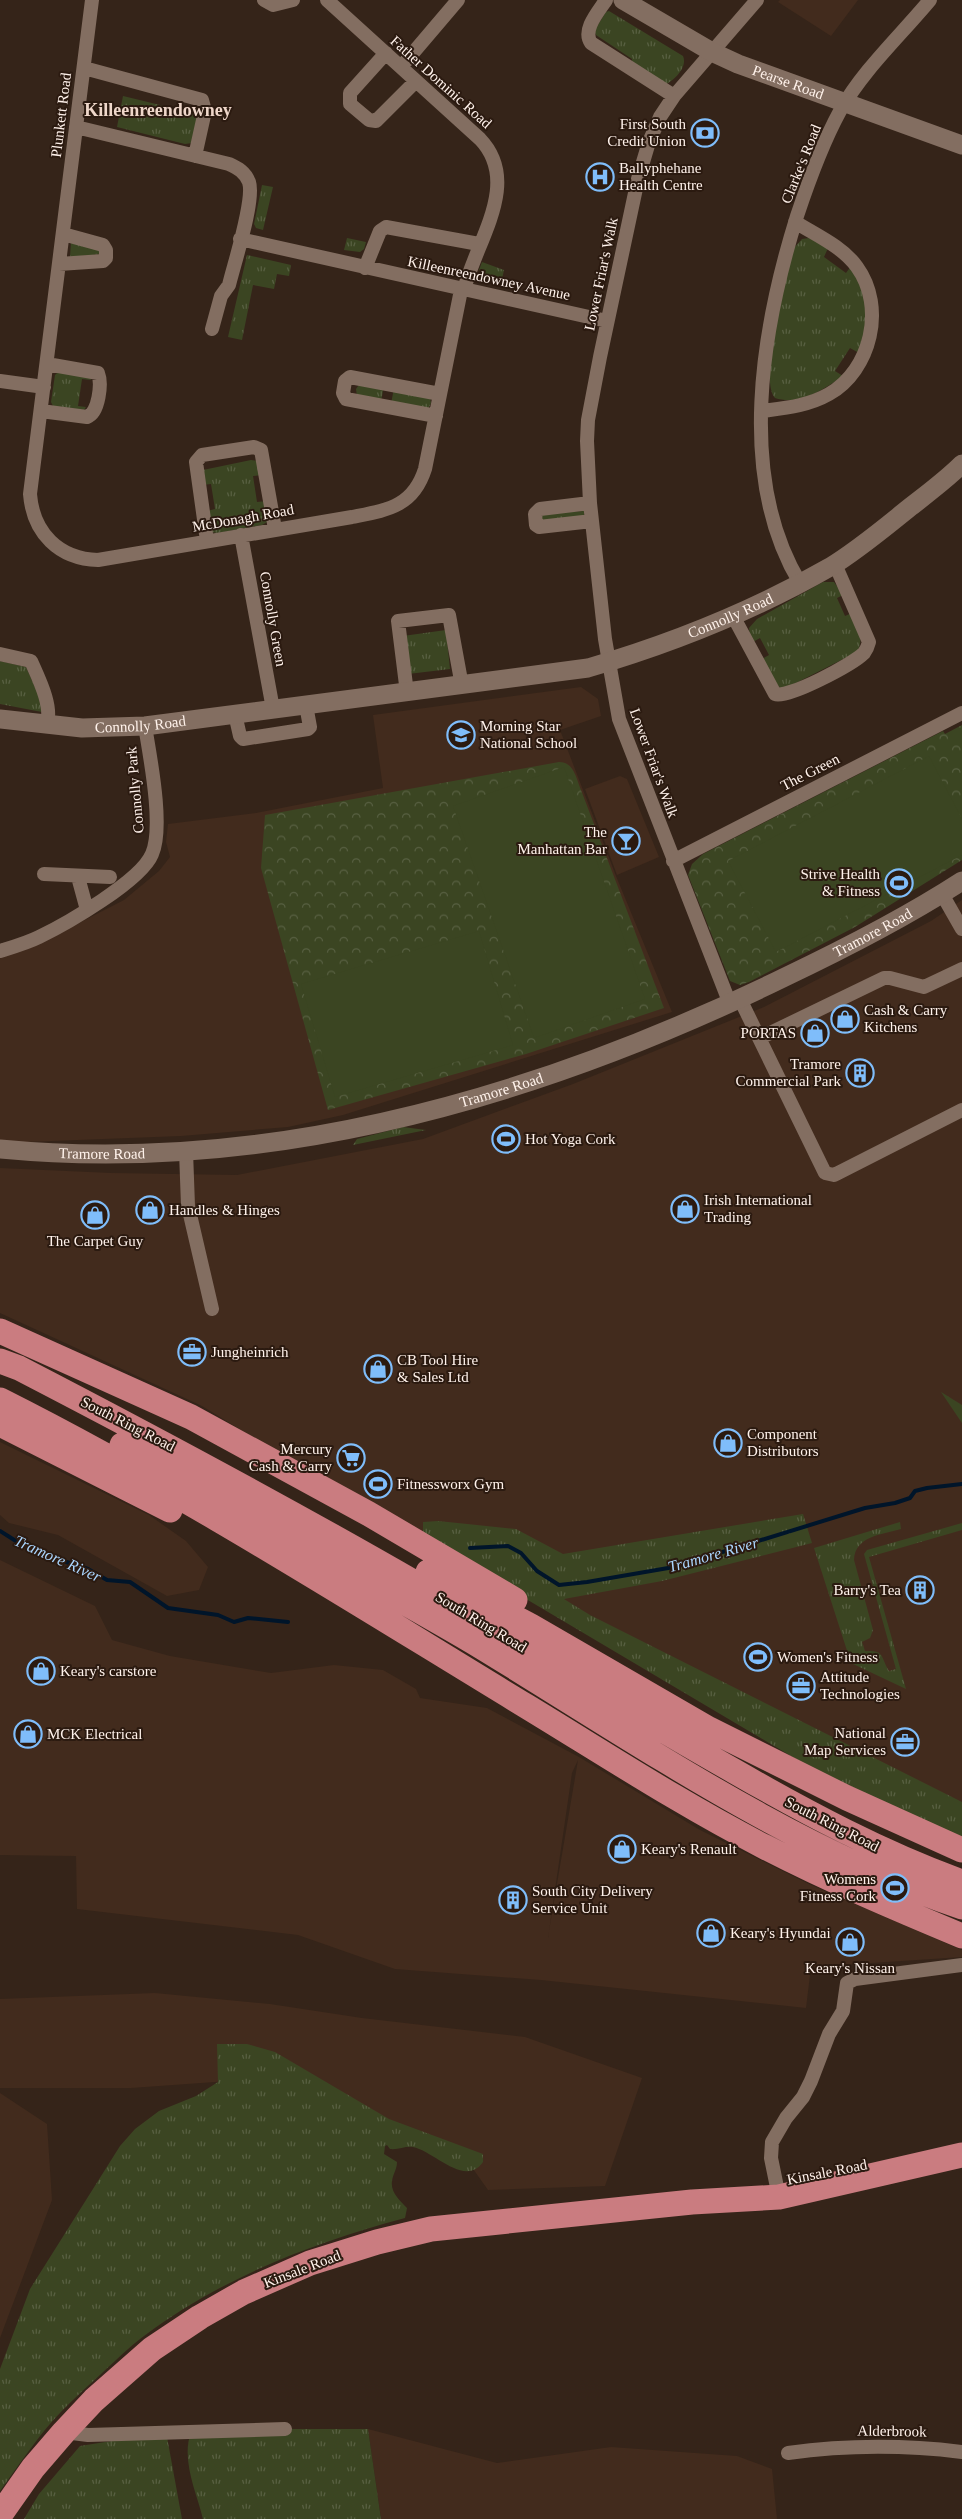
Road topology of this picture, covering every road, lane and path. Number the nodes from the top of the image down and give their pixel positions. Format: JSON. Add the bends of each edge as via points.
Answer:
{"nodes":[{"id":1,"x":92,"y":0,"type":"edge"},
{"id":2,"x":264,"y":0,"type":"edge"},
{"id":3,"x":293,"y":0,"type":"edge"},
{"id":4,"x":327,"y":0,"type":"edge"},
{"id":5,"x":458,"y":0,"type":"edge"},
{"id":6,"x":606,"y":0,"type":"edge"},
{"id":7,"x":622,"y":0,"type":"edge"},
{"id":8,"x":757,"y":0,"type":"edge"},
{"id":9,"x":930,"y":0,"type":"edge"},
{"id":10,"x":712,"y":52,"type":"junction"},
{"id":11,"x":386,"y":53,"type":"junction"},
{"id":12,"x":401,"y":67,"type":"junction"},
{"id":13,"x":84,"y":68,"type":"junction"},
{"id":14,"x":416,"y":81,"type":"junction"},
{"id":15,"x":674,"y":96,"type":"junction"},
{"id":16,"x":846,"y":103,"type":"junction"},
{"id":17,"x":76,"y":127,"type":"junction"},
{"id":18,"x":962,"y":145,"type":"edge"},
{"id":19,"x":195,"y":156,"type":"junction"},
{"id":20,"x":795,"y":222,"type":"junction"},
{"id":21,"x":63,"y":234,"type":"junction"},
{"id":22,"x":240,"y":239,"type":"junction"},
{"id":23,"x":480,"y":244,"type":"junction"},
{"id":24,"x":59,"y":264,"type":"junction"},
{"id":25,"x":364,"y":268,"type":"junction"},
{"id":26,"x":463,"y":290,"type":"junction"},
{"id":27,"x":607,"y":321,"type":"junction"},
{"id":28,"x":212,"y":329,"type":"dead end"},
{"id":29,"x":47,"y":364,"type":"junction"},
{"id":30,"x":0,"y":381,"type":"edge"},
{"id":31,"x":388,"y":384,"type":"junction"},
{"id":32,"x":44,"y":388,"type":"junction"},
{"id":33,"x":440,"y":394,"type":"junction"},
{"id":34,"x":384,"y":406,"type":"junction"},
{"id":35,"x":41,"y":410,"type":"junction"},
{"id":36,"x":762,"y":410,"type":"junction"},
{"id":37,"x":436,"y":416,"type":"junction"},
{"id":38,"x":962,"y":464,"type":"edge"},
{"id":39,"x":30,"y":494,"type":"joint"},
{"id":40,"x":590,"y":502,"type":"junction"},
{"id":41,"x":592,"y":521,"type":"junction"},
{"id":42,"x":275,"y":529,"type":"junction"},
{"id":43,"x":241,"y":535,"type":"junction"},
{"id":44,"x":207,"y":541,"type":"junction"},
{"id":45,"x":831,"y":566,"type":"junction"},
{"id":46,"x":800,"y":583,"type":"junction"},
{"id":47,"x":732,"y":614,"type":"junction"},
{"id":48,"x":0,"y":654,"type":"edge"},
{"id":49,"x":608,"y":662,"type":"junction"},
{"id":50,"x":462,"y":686,"type":"junction"},
{"id":51,"x":407,"y":693,"type":"junction"},
{"id":52,"x":306,"y":705,"type":"junction"},
{"id":53,"x":273,"y":709,"type":"junction"},
{"id":54,"x":962,"y":713,"type":"edge"},
{"id":55,"x":235,"y":714,"type":"junction"},
{"id":56,"x":0,"y":719,"type":"edge"},
{"id":57,"x":46,"y":725,"type":"junction"},
{"id":58,"x":146,"y":726,"type":"junction"},
{"id":59,"x":673,"y":861,"type":"junction"},
{"id":60,"x":44,"y":874,"type":"dead end"},
{"id":61,"x":78,"y":877,"type":"junction"},
{"id":62,"x":110,"y":877,"type":"dead end"},
{"id":63,"x":962,"y":881,"type":"edge"},
{"id":64,"x":942,"y":894,"type":"junction"},
{"id":65,"x":87,"y":910,"type":"junction"},
{"id":66,"x":962,"y":929,"type":"edge"},
{"id":67,"x":0,"y":951,"type":"edge"},
{"id":68,"x":962,"y":969,"type":"edge"},
{"id":69,"x":735,"y":1002,"type":"junction"},
{"id":70,"x":760,"y":1038,"type":"junction"},
{"id":71,"x":962,"y":1110,"type":"edge"},
{"id":72,"x":0,"y":1149,"type":"edge"},
{"id":73,"x":186,"y":1151,"type":"junction"},
{"id":74,"x":212,"y":1308,"type":"dead end"},
{"id":75,"x":0,"y":1332,"type":"edge"},
{"id":76,"x":10,"y":1365,"type":"edge"},
{"id":77,"x":0,"y":1390,"type":"edge"},
{"id":78,"x":0,"y":1400,"type":"edge"},
{"id":79,"x":0,"y":1424,"type":"edge"},
{"id":80,"x":529,"y":1708,"type":"junction"},
{"id":81,"x":550,"y":1721,"type":"junction"},
{"id":82,"x":794,"y":1772,"type":"junction"},
{"id":83,"x":962,"y":1850,"type":"edge"},
{"id":84,"x":962,"y":1882,"type":"edge"},
{"id":85,"x":962,"y":1907,"type":"edge"},
{"id":86,"x":962,"y":1936,"type":"edge"},
{"id":87,"x":962,"y":1965,"type":"edge"},
{"id":88,"x":962,"y":2141,"type":"edge"},
{"id":89,"x":962,"y":2155,"type":"edge"},
{"id":90,"x":778,"y":2189,"type":"junction"},
{"id":91,"x":285,"y":2429,"type":"dead end"},
{"id":92,"x":64,"y":2432,"type":"junction"},
{"id":93,"x":821,"y":2434,"type":"dead end"},
{"id":94,"x":821,"y":2448,"type":"junction"},
{"id":95,"x":788,"y":2452,"type":"dead end"},
{"id":96,"x":962,"y":2452,"type":"edge"},
{"id":97,"x":0,"y":2515,"type":"edge"}],
"edges":[{"from":1,"to":13,"type":"street","name":"Plunkett Road"},
{"from":2,"to":3,"type":"street","via":[[273,6]]},
{"from":4,"to":11,"type":"street","name":"Father Dominic Road"},
{"from":5,"to":12,"type":"street"},
{"from":6,"to":15,"type":"street","via":[[589,28],[592,43]]},
{"from":7,"to":10,"type":"street","name":"Pearse Road"},
{"from":8,"to":10,"type":"street","name":"Lower Friar's Walk"},
{"from":9,"to":16,"type":"street","name":"Clarke's Road"},
{"from":10,"to":15,"type":"street","name":"Lower Friar's Walk"},
{"from":10,"to":16,"type":"street","name":"Pearse Road"},
{"from":11,"to":12,"type":"street","name":"Father Dominic Road"},
{"from":11,"to":14,"type":"street","via":[[350,93],[350,104],[369,120],[376,121]]},
{"from":12,"to":14,"type":"street","name":"Father Dominic Road"},
{"from":13,"to":17,"type":"street","name":"Plunkett Road"},
{"from":13,"to":19,"type":"street","via":[[202,100],[205,111]]},
{"from":14,"to":23,"type":"street","name":"Father Dominic Road","via":[[480,139],[494,160],[499,175],[498,190]]},
{"from":15,"to":27,"type":"street","name":"Lower Friar's Walk","via":[[660,117],[645,152]]},
{"from":16,"to":18,"type":"street","name":"Pearse Road"},
{"from":16,"to":20,"type":"street","name":"Clarke's Road","via":[[818,158]]},
{"from":17,"to":19,"type":"street"},
{"from":17,"to":21,"type":"street","name":"Plunkett Road"},
{"from":19,"to":22,"type":"street","via":[[239,168],[248,180],[250,195]]},
{"from":20,"to":36,"type":"street","name":"Clarke's Road","via":[[771,316]]},
{"from":20,"to":36,"type":"street","name":"Clarke's Road","via":[[834,246],[857,266],[871,299],[870,334],[856,367],[837,389],[802,405]]},
{"from":21,"to":24,"type":"street","name":"Plunkett Road"},
{"from":21,"to":24,"type":"street","via":[[103,245],[106,258],[103,261]]},
{"from":22,"to":25,"type":"street","name":"Killeenreendowney Avenue"},
{"from":22,"to":28,"type":"street","via":[[229,285],[221,296]]},
{"from":23,"to":25,"type":"street","name":"Killeenreendowney Avenue","via":[[386,227],[380,232]]},
{"from":23,"to":26,"type":"street","name":"Father Dominic Road"},
{"from":24,"to":29,"type":"street","name":"Plunkett Road"},
{"from":25,"to":26,"type":"street","name":"Killeenreendowney Avenue"},
{"from":26,"to":27,"type":"street","name":"Killeenreendowney Avenue"},
{"from":26,"to":33,"type":"street","name":"McDonagh Road"},
{"from":27,"to":40,"type":"street","name":"Lower Friar's Walk","via":[[588,420]]},
{"from":29,"to":32,"type":"street","name":"Plunkett Road"},
{"from":29,"to":35,"type":"street","via":[[98,373],[96,408],[87,417]]},
{"from":30,"to":32,"type":"street"},
{"from":31,"to":33,"type":"street"},
{"from":31,"to":34,"type":"street"},
{"from":31,"to":34,"type":"street","via":[[350,377],[343,389],[346,399]]},
{"from":32,"to":35,"type":"street","name":"Plunkett Road"},
{"from":33,"to":37,"type":"street","name":"McDonagh Road"},
{"from":34,"to":37,"type":"street"},
{"from":35,"to":39,"type":"street","name":"Plunkett Road"},
{"from":36,"to":46,"type":"street","name":"Clarke's Road","via":[[763,467],[769,505],[782,549]]},
{"from":37,"to":42,"type":"street","name":"McDonagh Road","via":[[422,478],[403,502],[386,510]]},
{"from":38,"to":45,"type":"street","name":"Connolly Road"},
{"from":39,"to":44,"type":"street","name":"McDonagh Road","via":[[32,508],[44,536],[56,547],[82,558],[98,560]]},
{"from":40,"to":41,"type":"street","name":"Lower Friar's Walk"},
{"from":40,"to":41,"type":"street","via":[[540,509],[535,514],[539,526]]},
{"from":41,"to":49,"type":"street","name":"Lower Friar's Walk"},
{"from":42,"to":43,"type":"street","name":"McDonagh Road"},
{"from":42,"to":44,"type":"street","via":[[261,450],[254,447],[202,455],[196,462]]},
{"from":43,"to":44,"type":"street","name":"McDonagh Road"},
{"from":43,"to":53,"type":"street","name":"Connolly Green"},
{"from":45,"to":46,"type":"street","name":"Connolly Road"},
{"from":45,"to":47,"type":"street","via":[[838,571],[869,642],[862,654],[825,676],[785,695],[775,694]]},
{"from":46,"to":47,"type":"street","name":"Connolly Road"},
{"from":47,"to":49,"type":"street","name":"Connolly Road","via":[[631,656]]},
{"from":48,"to":57,"type":"street","via":[[31,661],[46,704],[49,718]]},
{"from":49,"to":50,"type":"street","name":"Connolly Road","via":[[588,668]]},
{"from":49,"to":59,"type":"street","name":"Lower Friar's Walk","via":[[620,726]]},
{"from":50,"to":51,"type":"street","name":"Connolly Road"},
{"from":50,"to":51,"type":"street","via":[[449,615],[398,621]]},
{"from":51,"to":52,"type":"street","name":"Connolly Road"},
{"from":52,"to":53,"type":"street","name":"Connolly Road"},
{"from":52,"to":55,"type":"street","via":[[308,730],[243,739]]},
{"from":53,"to":55,"type":"street","name":"Connolly Road"},
{"from":54,"to":59,"type":"street","name":"The Green"},
{"from":55,"to":58,"type":"street","name":"Connolly Road"},
{"from":56,"to":57,"type":"street","name":"Connolly Road"},
{"from":57,"to":58,"type":"street","name":"Connolly Road","via":[[90,728]]},
{"from":58,"to":65,"type":"street","name":"Connolly Park","via":[[157,820],[152,855],[130,879]]},
{"from":59,"to":69,"type":"street","name":"Lower Friar's Walk"},
{"from":60,"to":61,"type":"street"},
{"from":61,"to":62,"type":"street"},
{"from":61,"to":65,"type":"street"},
{"from":63,"to":64,"type":"street","name":"Tramore Road"},
{"from":64,"to":66,"type":"street"},
{"from":64,"to":69,"type":"street","name":"Tramore Road","via":[[849,946]]},
{"from":65,"to":67,"type":"street","name":"Connolly Park","via":[[38,938]]},
{"from":68,"to":70,"type":"street","via":[[924,987],[884,978]]},
{"from":69,"to":70,"type":"street","name":"Lower Friar's Walk"},
{"from":69,"to":73,"type":"street","name":"Tramore Road","via":[[573,1067],[434,1110],[336,1133],[259,1145]]},
{"from":70,"to":71,"type":"street","name":"Lower Friar's Walk","via":[[822,1170],[828,1175],[840,1172]]},
{"from":72,"to":73,"type":"street","name":"Tramore Road","via":[[62,1154]]},
{"from":73,"to":74,"type":"street","via":[[188,1206]]},
{"from":75,"to":82,"type":"highway","via":[[192,1416],[268,1458],[474,1576]]},
{"from":76,"to":82,"type":"highway","via":[[198,1445],[288,1491],[709,1730]]},
{"from":76,"to":84,"type":"highway","name":"South Ring Road","via":[[210,1466],[800,1809],[866,1842]]},
{"from":77,"to":80,"type":"highway","via":[[182,1487],[315,1564],[421,1631]]},
{"from":77,"to":85,"type":"highway","name":"South Ring Road","via":[[96,1432],[191,1481],[475,1643],[736,1803],[858,1864]]},
{"from":78,"to":80,"type":"highway","via":[[88,1444]]},
{"from":79,"to":81,"type":"highway","via":[[188,1520],[431,1659]]},
{"from":80,"to":81,"type":"highway"},
{"from":81,"to":86,"type":"highway","via":[[763,1846],[854,1890]]},
{"from":82,"to":83,"type":"highway"},
{"from":87,"to":90,"type":"street","via":[[855,1979],[847,1983],[843,2011],[829,2034],[811,2081],[772,2142],[771,2158]]},
{"from":88,"to":90,"type":"highway","name":"Kinsale Road"},
{"from":89,"to":90,"type":"highway","name":"Kinsale Road"},
{"from":90,"to":92,"type":"highway","name":"Kinsale Road","via":[[692,2202],[431,2229],[310,2263],[244,2292],[152,2349],[94,2400]]},
{"from":91,"to":92,"type":"street","via":[[88,2435]]},
{"from":92,"to":97,"type":"highway","name":"Kinsale Road","via":[[33,2468]]},
{"from":93,"to":94,"type":"street"},
{"from":94,"to":95,"type":"street","name":"Alderbrook"},
{"from":94,"to":96,"type":"street","name":"Alderbrook","via":[[908,2447]]}]}
